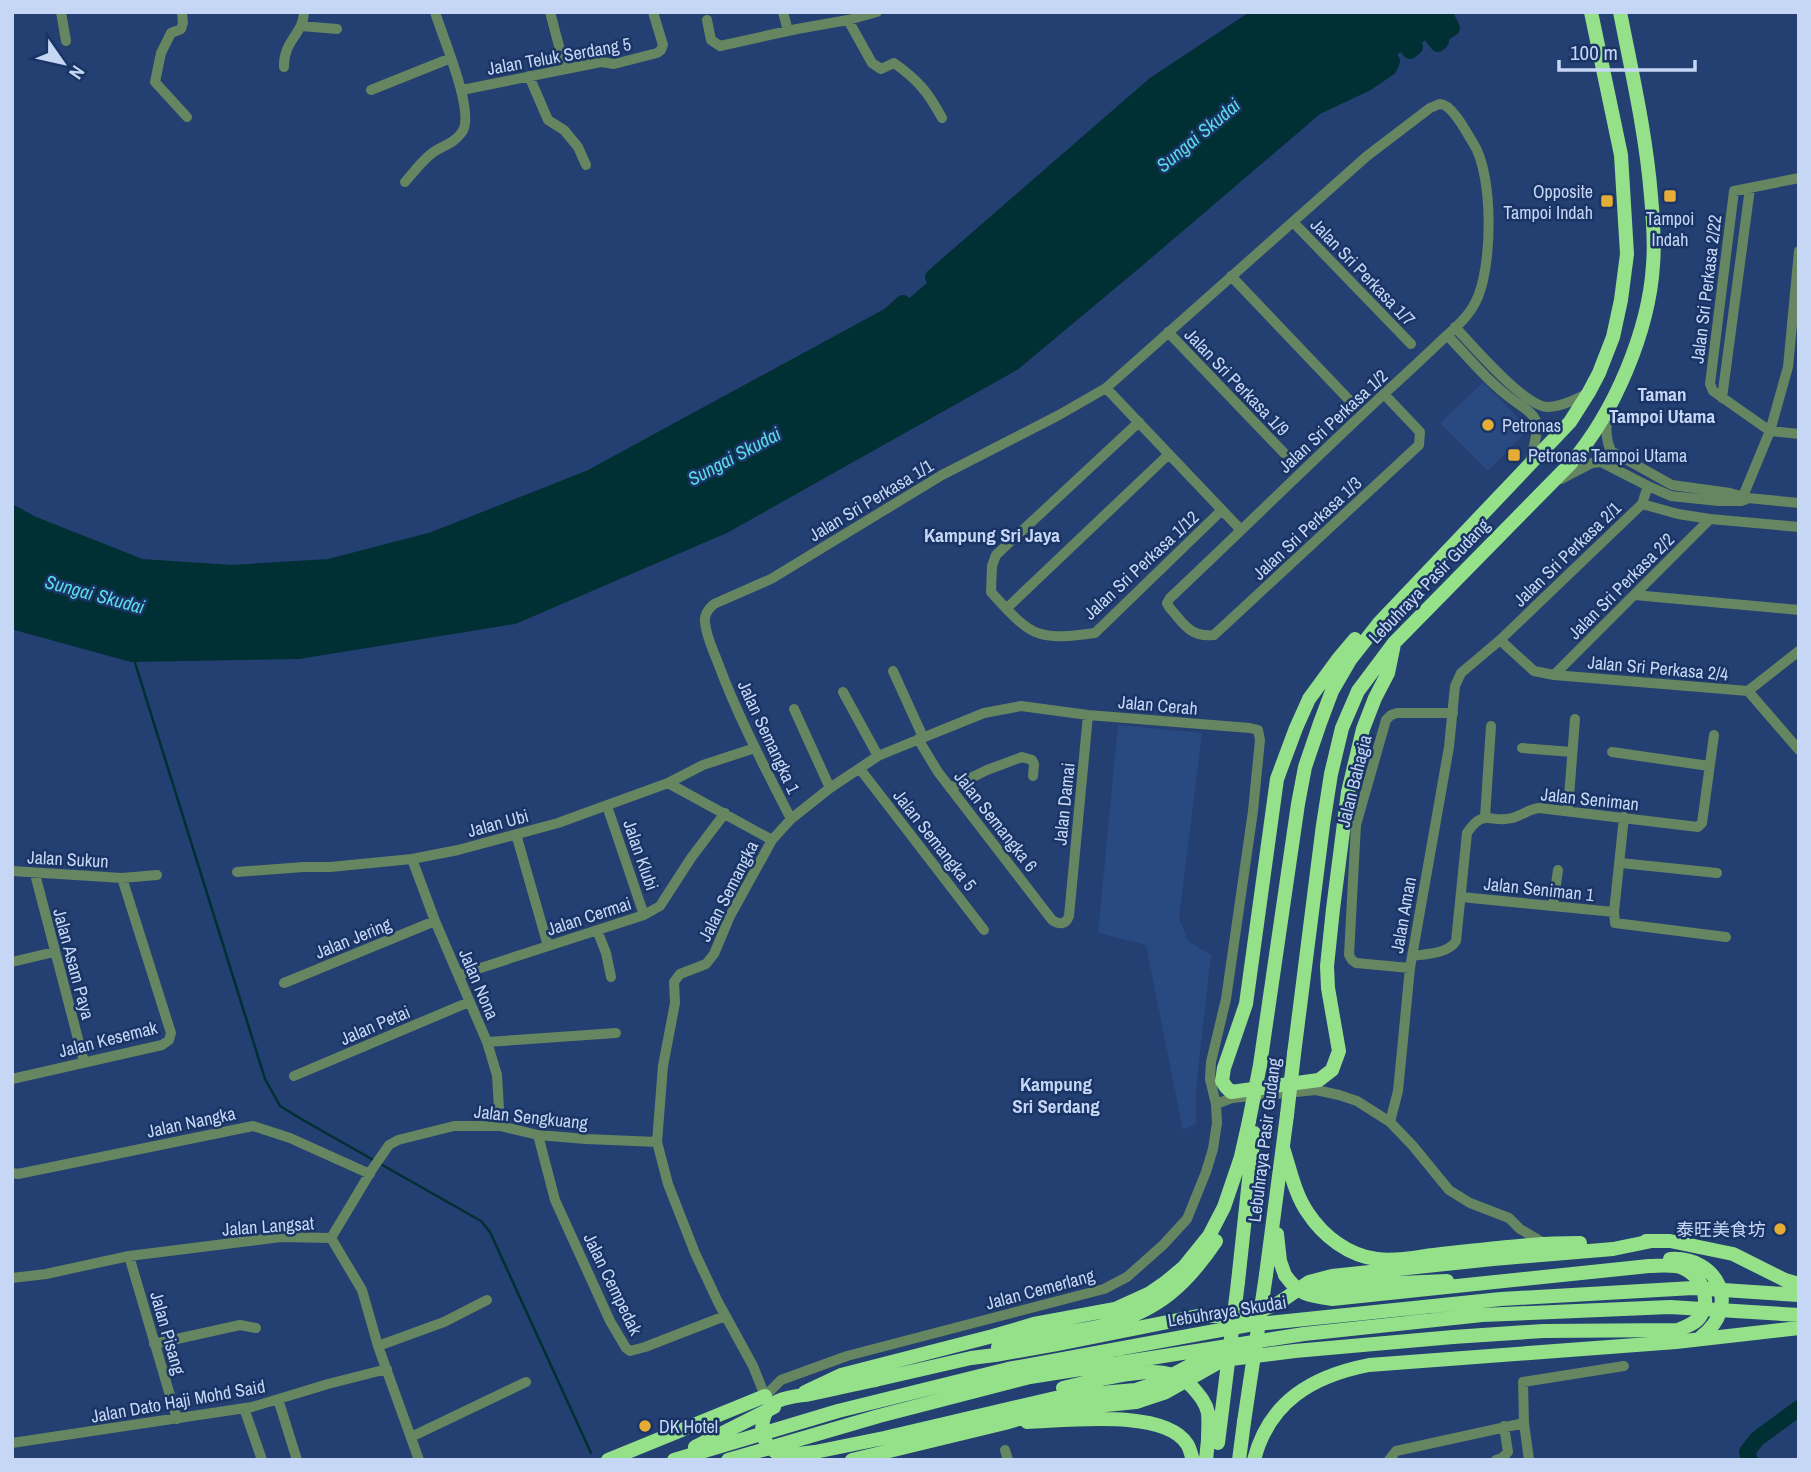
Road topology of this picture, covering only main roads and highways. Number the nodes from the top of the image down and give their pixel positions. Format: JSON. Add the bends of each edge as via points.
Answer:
{"nodes":[{"id":1,"x":1591,"y":12,"type":"edge"},
{"id":2,"x":1620,"y":12,"type":"edge"},
{"id":3,"x":1378,"y":623,"type":"junction"},
{"id":4,"x":1394,"y":643,"type":"junction"},
{"id":5,"x":1252,"y":1120,"type":"junction"},
{"id":6,"x":1283,"y":1148,"type":"junction"},
{"id":7,"x":1242,"y":1154,"type":"junction"},
{"id":8,"x":1275,"y":1205,"type":"junction"},
{"id":9,"x":1653,"y":1241,"type":"junction"},
{"id":10,"x":1799,"y":1284,"type":"edge"},
{"id":11,"x":1799,"y":1295,"type":"edge"},
{"id":12,"x":1799,"y":1315,"type":"edge"},
{"id":13,"x":1248,"y":1325,"type":"junction"},
{"id":14,"x":1799,"y":1328,"type":"edge"},
{"id":15,"x":1057,"y":1339,"type":"junction"},
{"id":16,"x":1238,"y":1345,"type":"junction"},
{"id":17,"x":1369,"y":1365,"type":"junction"},
{"id":18,"x":758,"y":1415,"type":"junction"},
{"id":19,"x":1005,"y":1423,"type":"junction"},
{"id":20,"x":1213,"y":1442,"type":"junction"},
{"id":21,"x":790,"y":1455,"type":"junction"},
{"id":22,"x":608,"y":1460,"type":"edge"},
{"id":23,"x":671,"y":1460,"type":"edge"},
{"id":24,"x":728,"y":1460,"type":"edge"},
{"id":25,"x":852,"y":1460,"type":"edge"},
{"id":26,"x":1193,"y":1460,"type":"edge"},
{"id":27,"x":1206,"y":1460,"type":"edge"},
{"id":28,"x":1216,"y":1460,"type":"edge"},
{"id":29,"x":1239,"y":1460,"type":"edge"},
{"id":30,"x":1254,"y":1460,"type":"edge"}],
"edges":[{"from":1,"to":3,"type":"highway","name":"Lebuhraya Pasir Gudang","via":[[1621,155],[1627,254],[1613,337],[1599,373],[1570,422]]},
{"from":2,"to":4,"type":"highway","name":"Lebuhraya Pasir Gudang","via":[[1647,151],[1653,215],[1654,260],[1635,349],[1587,445]]},
{"from":3,"to":4,"type":"highway","via":[[1357,636],[1309,699],[1277,779],[1247,1004],[1222,1081],[1231,1092],[1319,1080],[1332,1070],[1339,1051],[1328,966],[1348,792],[1363,729],[1388,673]]},
{"from":3,"to":5,"type":"highway","name":"Lebuhraya Pasir Gudang","bridge":true,"via":[[1332,691],[1305,767]]},
{"from":4,"to":6,"type":"highway","name":"Lebuhraya Pasir Gudang","bridge":true,"via":[[1358,691],[1331,774]]},
{"from":5,"to":7,"type":"highway"},
{"from":5,"to":20,"type":"highway","name":"Lebuhraya Pasir Gudang","bridge":true,"via":[[1238,1282]]},
{"from":6,"to":8,"type":"highway","name":"Lebuhraya Pasir Gudang"},
{"from":6,"to":9,"type":"highway","via":[[1308,1214],[1341,1246],[1377,1259],[1544,1243]]},
{"from":7,"to":15,"type":"highway","via":[[1224,1226],[1192,1275],[1174,1292],[1130,1316]]},
{"from":7,"to":18,"type":"highway","via":[[1209,1236],[1184,1267],[1150,1293],[1115,1309],[1034,1324],[841,1375]]},
{"from":8,"to":19,"type":"highway","bridge":true,"via":[[1280,1261],[1285,1275],[1301,1293],[1332,1299],[1649,1266],[1682,1268],[1697,1278],[1705,1301],[1701,1316],[1678,1330],[1543,1331],[1223,1360],[1166,1392],[1136,1402],[1046,1411]]},
{"from":8,"to":29,"type":"highway","name":"Lebuhraya Pasir Gudang","bridge":true},
{"from":9,"to":10,"type":"highway","via":[[1733,1254]]},
{"from":9,"to":15,"type":"highway","via":[[1613,1249],[1332,1276],[1309,1282],[1258,1312],[1198,1316]]},
{"from":11,"to":13,"type":"highway","name":"Lebuhraya Skudai","via":[[1679,1289],[1501,1299]]},
{"from":12,"to":16,"type":"highway","name":"Lebuhraya Skudai","via":[[1670,1307],[1482,1315]]},
{"from":13,"to":17,"type":"highway","bridge":true,"via":[[1330,1286],[1453,1281],[1675,1258],[1700,1263],[1720,1288],[1719,1316],[1703,1336]]},
{"from":13,"to":23,"type":"highway","name":"Lebuhraya Skudai","via":[[1008,1369],[838,1411]]},
{"from":14,"to":17,"type":"highway"},
{"from":15,"to":21,"type":"highway","bridge":true,"via":[[772,1404],[762,1420],[763,1435],[780,1455]]},
{"from":16,"to":21,"type":"highway","via":[[1136,1390],[1065,1396]]},
{"from":16,"to":24,"type":"highway","name":"Lebuhraya Skudai","via":[[1030,1377]]},
{"from":17,"to":30,"type":"highway","via":[[1334,1374],[1293,1396],[1278,1411]]},
{"from":18,"to":22,"type":"highway","via":[[765,1396]]},
{"from":18,"to":23,"type":"highway"},
{"from":19,"to":25,"type":"highway"},
{"from":19,"to":26,"type":"highway","via":[[1133,1419],[1154,1423],[1172,1430],[1186,1443]]},
{"from":20,"to":21,"type":"highway","bridge":true,"via":[[1204,1402],[1180,1376],[1165,1372],[1100,1379]]},
{"from":20,"to":27,"type":"highway"},
{"from":20,"to":28,"type":"highway","name":"Lebuhraya Pasir Gudang"}]}
